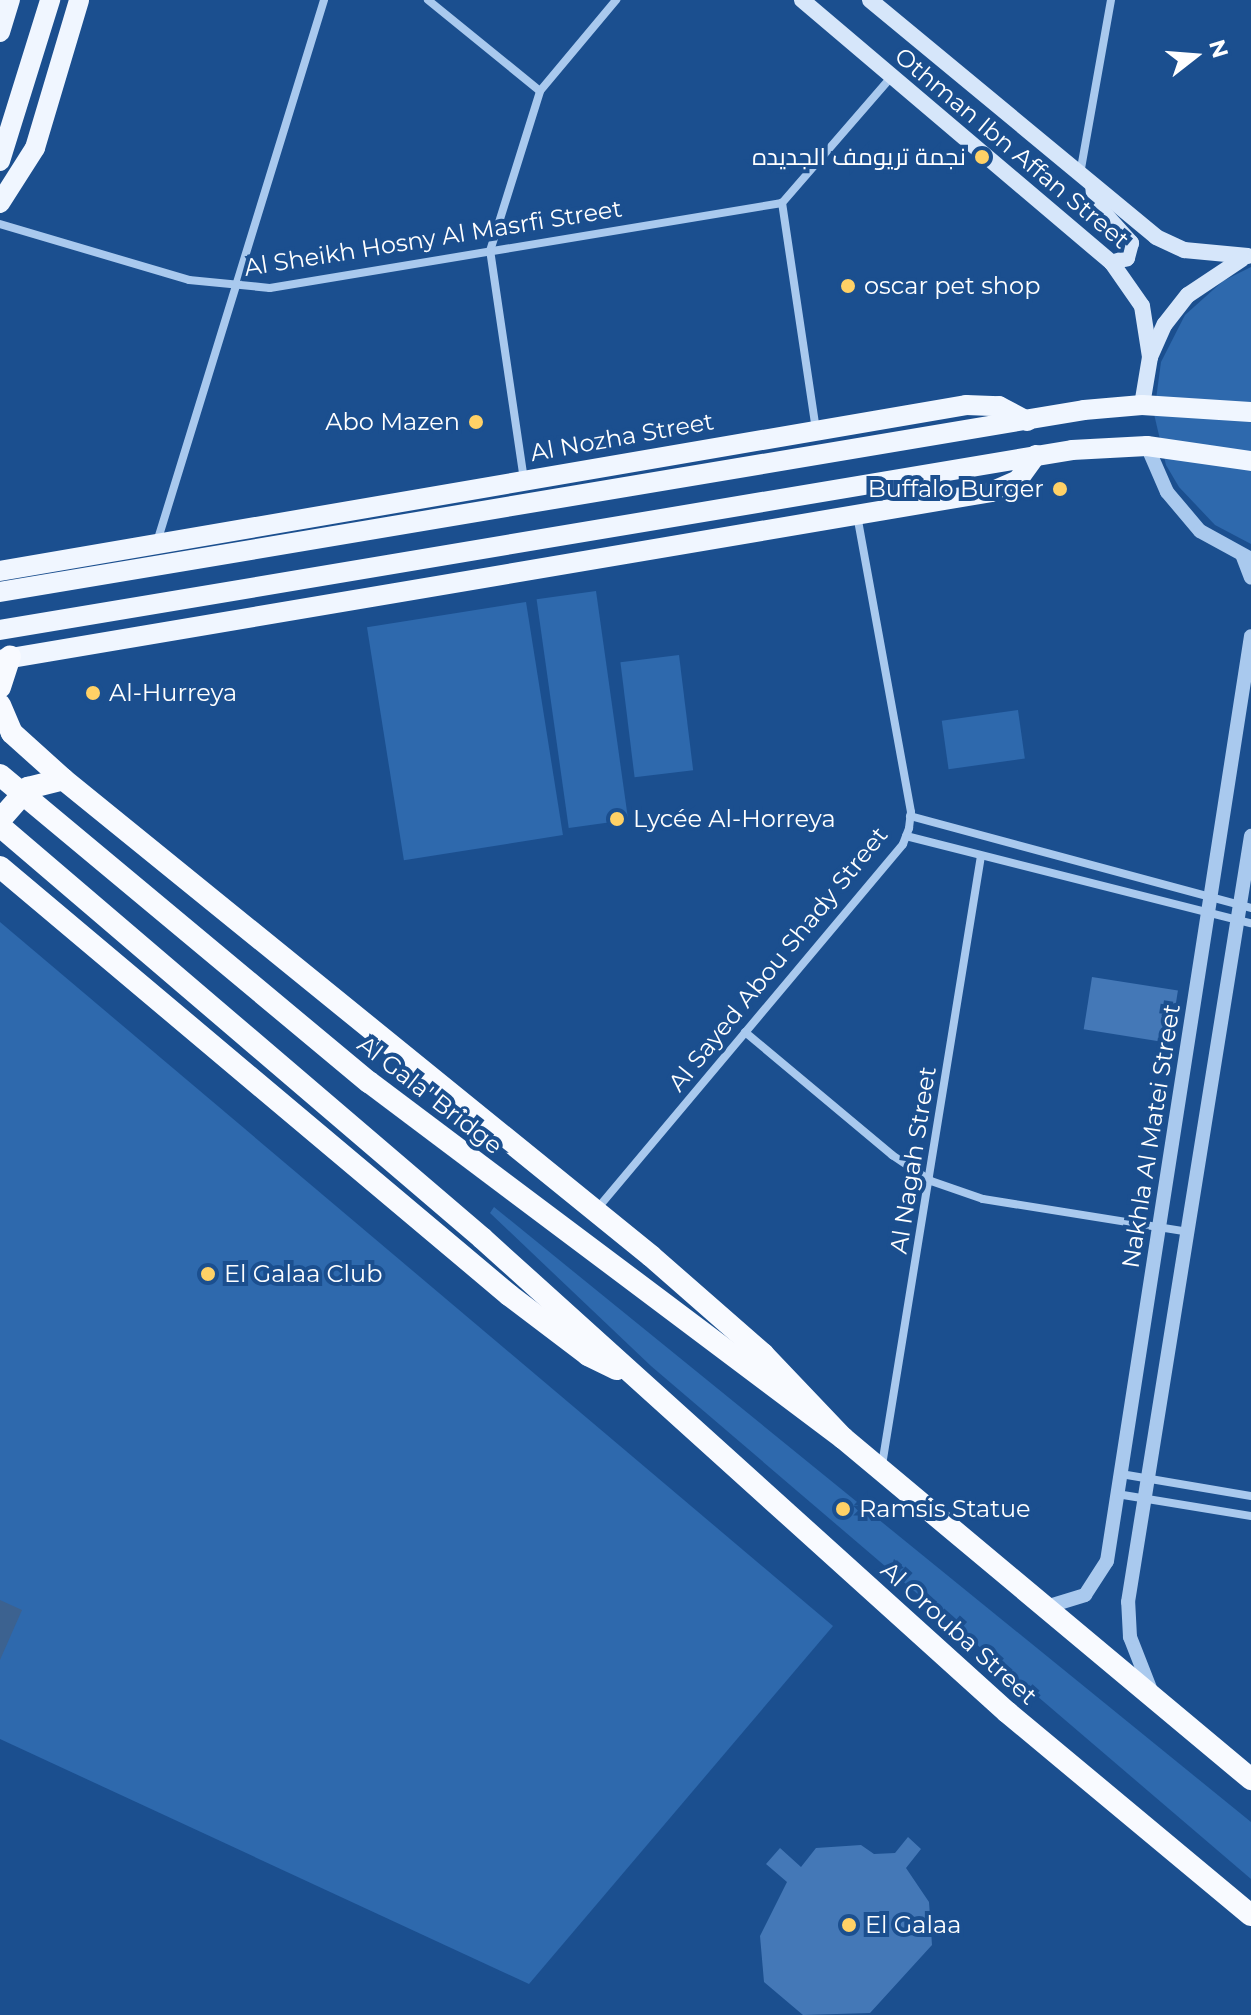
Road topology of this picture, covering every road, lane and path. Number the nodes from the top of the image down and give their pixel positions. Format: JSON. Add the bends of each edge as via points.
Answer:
{"nodes":[{"id":1,"x":10,"y":0,"type":"edge"},
{"id":2,"x":50,"y":0,"type":"edge"},
{"id":3,"x":79,"y":0,"type":"edge"},
{"id":4,"x":324,"y":0,"type":"edge"},
{"id":5,"x":428,"y":0,"type":"edge"},
{"id":6,"x":616,"y":0,"type":"edge"},
{"id":7,"x":802,"y":0,"type":"edge"},
{"id":8,"x":870,"y":0,"type":"edge"},
{"id":9,"x":1111,"y":0,"type":"edge"},
{"id":10,"x":0,"y":32,"type":"edge"},
{"id":11,"x":891,"y":77,"type":"junction"},
{"id":12,"x":540,"y":91,"type":"junction"},
{"id":13,"x":0,"y":161,"type":"edge"},
{"id":14,"x":1086,"y":180,"type":"junction"},
{"id":15,"x":0,"y":203,"type":"edge"},
{"id":16,"x":782,"y":203,"type":"junction"},
{"id":17,"x":0,"y":224,"type":"edge"},
{"id":18,"x":490,"y":251,"type":"junction"},
{"id":19,"x":1249,"y":256,"type":"edge"},
{"id":20,"x":1112,"y":263,"type":"junction"},
{"id":21,"x":234,"y":288,"type":"junction"},
{"id":22,"x":1150,"y":357,"type":"junction"},
{"id":23,"x":1142,"y":405,"type":"junction"},
{"id":24,"x":1251,"y":412,"type":"edge"},
{"id":25,"x":1027,"y":421,"type":"junction"},
{"id":26,"x":816,"y":431,"type":"junction"},
{"id":27,"x":1147,"y":446,"type":"junction"},
{"id":28,"x":1036,"y":455,"type":"junction"},
{"id":29,"x":1251,"y":461,"type":"edge"},
{"id":30,"x":524,"y":480,"type":"junction"},
{"id":31,"x":857,"y":515,"type":"junction"},
{"id":32,"x":157,"y":542,"type":"junction"},
{"id":33,"x":1247,"y":558,"type":"edge"},
{"id":34,"x":0,"y":571,"type":"edge"},
{"id":35,"x":1251,"y":578,"type":"edge"},
{"id":36,"x":0,"y":592,"type":"edge"},
{"id":37,"x":0,"y":630,"type":"edge"},
{"id":38,"x":1251,"y":636,"type":"edge"},
{"id":39,"x":5,"y":658,"type":"edge"},
{"id":40,"x":0,"y":687,"type":"edge"},
{"id":41,"x":0,"y":705,"type":"edge"},
{"id":42,"x":0,"y":775,"type":"edge"},
{"id":43,"x":63,"y":779,"type":"junction"},
{"id":44,"x":910,"y":816,"type":"junction"},
{"id":45,"x":0,"y":823,"type":"edge"},
{"id":46,"x":906,"y":836,"type":"junction"},
{"id":47,"x":1251,"y":836,"type":"edge"},
{"id":48,"x":981,"y":856,"type":"junction"},
{"id":49,"x":0,"y":867,"type":"edge"},
{"id":50,"x":1209,"y":908,"type":"junction"},
{"id":51,"x":1245,"y":914,"type":"edge"},
{"id":52,"x":745,"y":1032,"type":"junction"},
{"id":53,"x":931,"y":1181,"type":"junction"},
{"id":54,"x":596,"y":1210,"type":"junction"},
{"id":55,"x":1159,"y":1227,"type":"junction"},
{"id":56,"x":1188,"y":1232,"type":"junction"},
{"id":57,"x":640,"y":1380,"type":"junction"},
{"id":58,"x":843,"y":1438,"type":"junction"},
{"id":59,"x":881,"y":1469,"type":"junction"},
{"id":60,"x":1121,"y":1474,"type":"junction"},
{"id":61,"x":1148,"y":1479,"type":"junction"},
{"id":62,"x":1117,"y":1494,"type":"junction"},
{"id":63,"x":1251,"y":1496,"type":"edge"},
{"id":64,"x":1145,"y":1499,"type":"junction"},
{"id":65,"x":1251,"y":1516,"type":"edge"},
{"id":66,"x":1046,"y":1607,"type":"junction"},
{"id":67,"x":1156,"y":1699,"type":"junction"},
{"id":68,"x":1251,"y":1779,"type":"edge"},
{"id":69,"x":1251,"y":1915,"type":"edge"}],
"edges":[{"from":1,"to":10,"type":"main road"},
{"from":2,"to":13,"type":"main road"},
{"from":3,"to":15,"type":"main road","via":[[35,148]]},
{"from":4,"to":21,"type":"street"},
{"from":5,"to":12,"type":"street"},
{"from":6,"to":12,"type":"street"},
{"from":7,"to":11,"type":"main road","name":"Othman Ibn Affan Street"},
{"from":8,"to":14,"type":"main road","name":"Othman Ibn Affan Street"},
{"from":9,"to":14,"type":"street"},
{"from":11,"to":16,"type":"street"},
{"from":11,"to":20,"type":"main road","name":"Othman Ibn Affan Street"},
{"from":12,"to":18,"type":"street"},
{"from":14,"to":19,"type":"main road","name":"Othman Ibn Affan Street","via":[[1156,237],[1184,250]]},
{"from":14,"to":20,"type":"main road","via":[[1095,203],[1131,243],[1127,258]]},
{"from":16,"to":18,"type":"street","name":"Al Sheikh Hosny Al Masrfi Street"},
{"from":16,"to":26,"type":"street"},
{"from":17,"to":21,"type":"street","name":"Al Sheikh Hosny Al Masrfi Street","via":[[189,280]]},
{"from":18,"to":21,"type":"street","name":"Al Sheikh Hosny Al Masrfi Street","via":[[270,288]]},
{"from":18,"to":30,"type":"street"},
{"from":19,"to":22,"type":"main road","via":[[1215,272],[1188,295],[1165,324]]},
{"from":20,"to":22,"type":"main road","name":"Othman Ibn Affan Street","via":[[1142,306]]},
{"from":21,"to":32,"type":"street"},
{"from":22,"to":23,"type":"main road"},
{"from":23,"to":24,"type":"main road"},
{"from":23,"to":25,"type":"main road"},
{"from":25,"to":26,"type":"main road","name":"Al Nozha Street","via":[[983,403]]},
{"from":25,"to":36,"type":"main road"},
{"from":26,"to":30,"type":"main road","name":"Al Nozha Street"},
{"from":27,"to":28,"type":"main road"},
{"from":27,"to":29,"type":"main road"},
{"from":27,"to":33,"type":"street","via":[[1167,492],[1191,521]]},
{"from":28,"to":31,"type":"main road","via":[[1006,488]]},
{"from":28,"to":37,"type":"main road"},
{"from":30,"to":32,"type":"main road","name":"Al Nozha Street"},
{"from":31,"to":39,"type":"main road"},
{"from":31,"to":44,"type":"street","name":"Al Sayed Abou Shady Street"},
{"from":32,"to":34,"type":"main road","name":"Al Nozha Street"},
{"from":33,"to":35,"type":"street"},
{"from":38,"to":50,"type":"street","name":"Nakhla Al Matei Street"},
{"from":39,"to":40,"type":"highway"},
{"from":41,"to":43,"type":"highway","via":[[12,733]]},
{"from":42,"to":58,"type":"highway","name":"Al Gala' Bridge","bridge":true,"via":[[369,1082]]},
{"from":43,"to":45,"type":"highway","via":[[28,788]]},
{"from":43,"to":54,"type":"highway"},
{"from":44,"to":46,"type":"street","name":"Al Sayed Abou Shady Street"},
{"from":44,"to":50,"type":"street"},
{"from":45,"to":57,"type":"highway","via":[[343,1116]]},
{"from":46,"to":48,"type":"street"},
{"from":46,"to":52,"type":"street","name":"Al Sayed Abou Shady Street"},
{"from":47,"to":51,"type":"street"},
{"from":48,"to":50,"type":"street"},
{"from":48,"to":53,"type":"street","name":"Al Nagah Street"},
{"from":49,"to":57,"type":"highway","via":[[509,1295],[588,1355]]},
{"from":50,"to":51,"type":"street"},
{"from":50,"to":51,"type":"street"},
{"from":50,"to":55,"type":"street","name":"Nakhla Al Matei Street"},
{"from":51,"to":56,"type":"street"},
{"from":52,"to":53,"type":"street","via":[[892,1155]]},
{"from":52,"to":54,"type":"street","name":"Al Sayed Abou Shady Street"},
{"from":53,"to":55,"type":"street","via":[[983,1199]]},
{"from":53,"to":59,"type":"street","name":"Al Nagah Street"},
{"from":54,"to":58,"type":"highway","via":[[763,1354]]},
{"from":55,"to":56,"type":"street"},
{"from":55,"to":60,"type":"street","name":"Nakhla Al Matei Street"},
{"from":56,"to":61,"type":"street"},
{"from":57,"to":69,"type":"highway","name":"Al Orouba Street","via":[[1007,1712]]},
{"from":58,"to":59,"type":"highway"},
{"from":59,"to":66,"type":"highway"},
{"from":60,"to":61,"type":"street"},
{"from":60,"to":62,"type":"street","name":"Nakhla Al Matei Street"},
{"from":61,"to":63,"type":"street"},
{"from":61,"to":64,"type":"street"},
{"from":62,"to":64,"type":"street"},
{"from":62,"to":66,"type":"street","name":"Nakhla Al Matei Street","via":[[1099,1580],[1085,1595]]},
{"from":64,"to":65,"type":"street"},
{"from":64,"to":67,"type":"street","via":[[1128,1602],[1139,1669]]},
{"from":66,"to":67,"type":"highway"},
{"from":67,"to":68,"type":"highway"}]}
